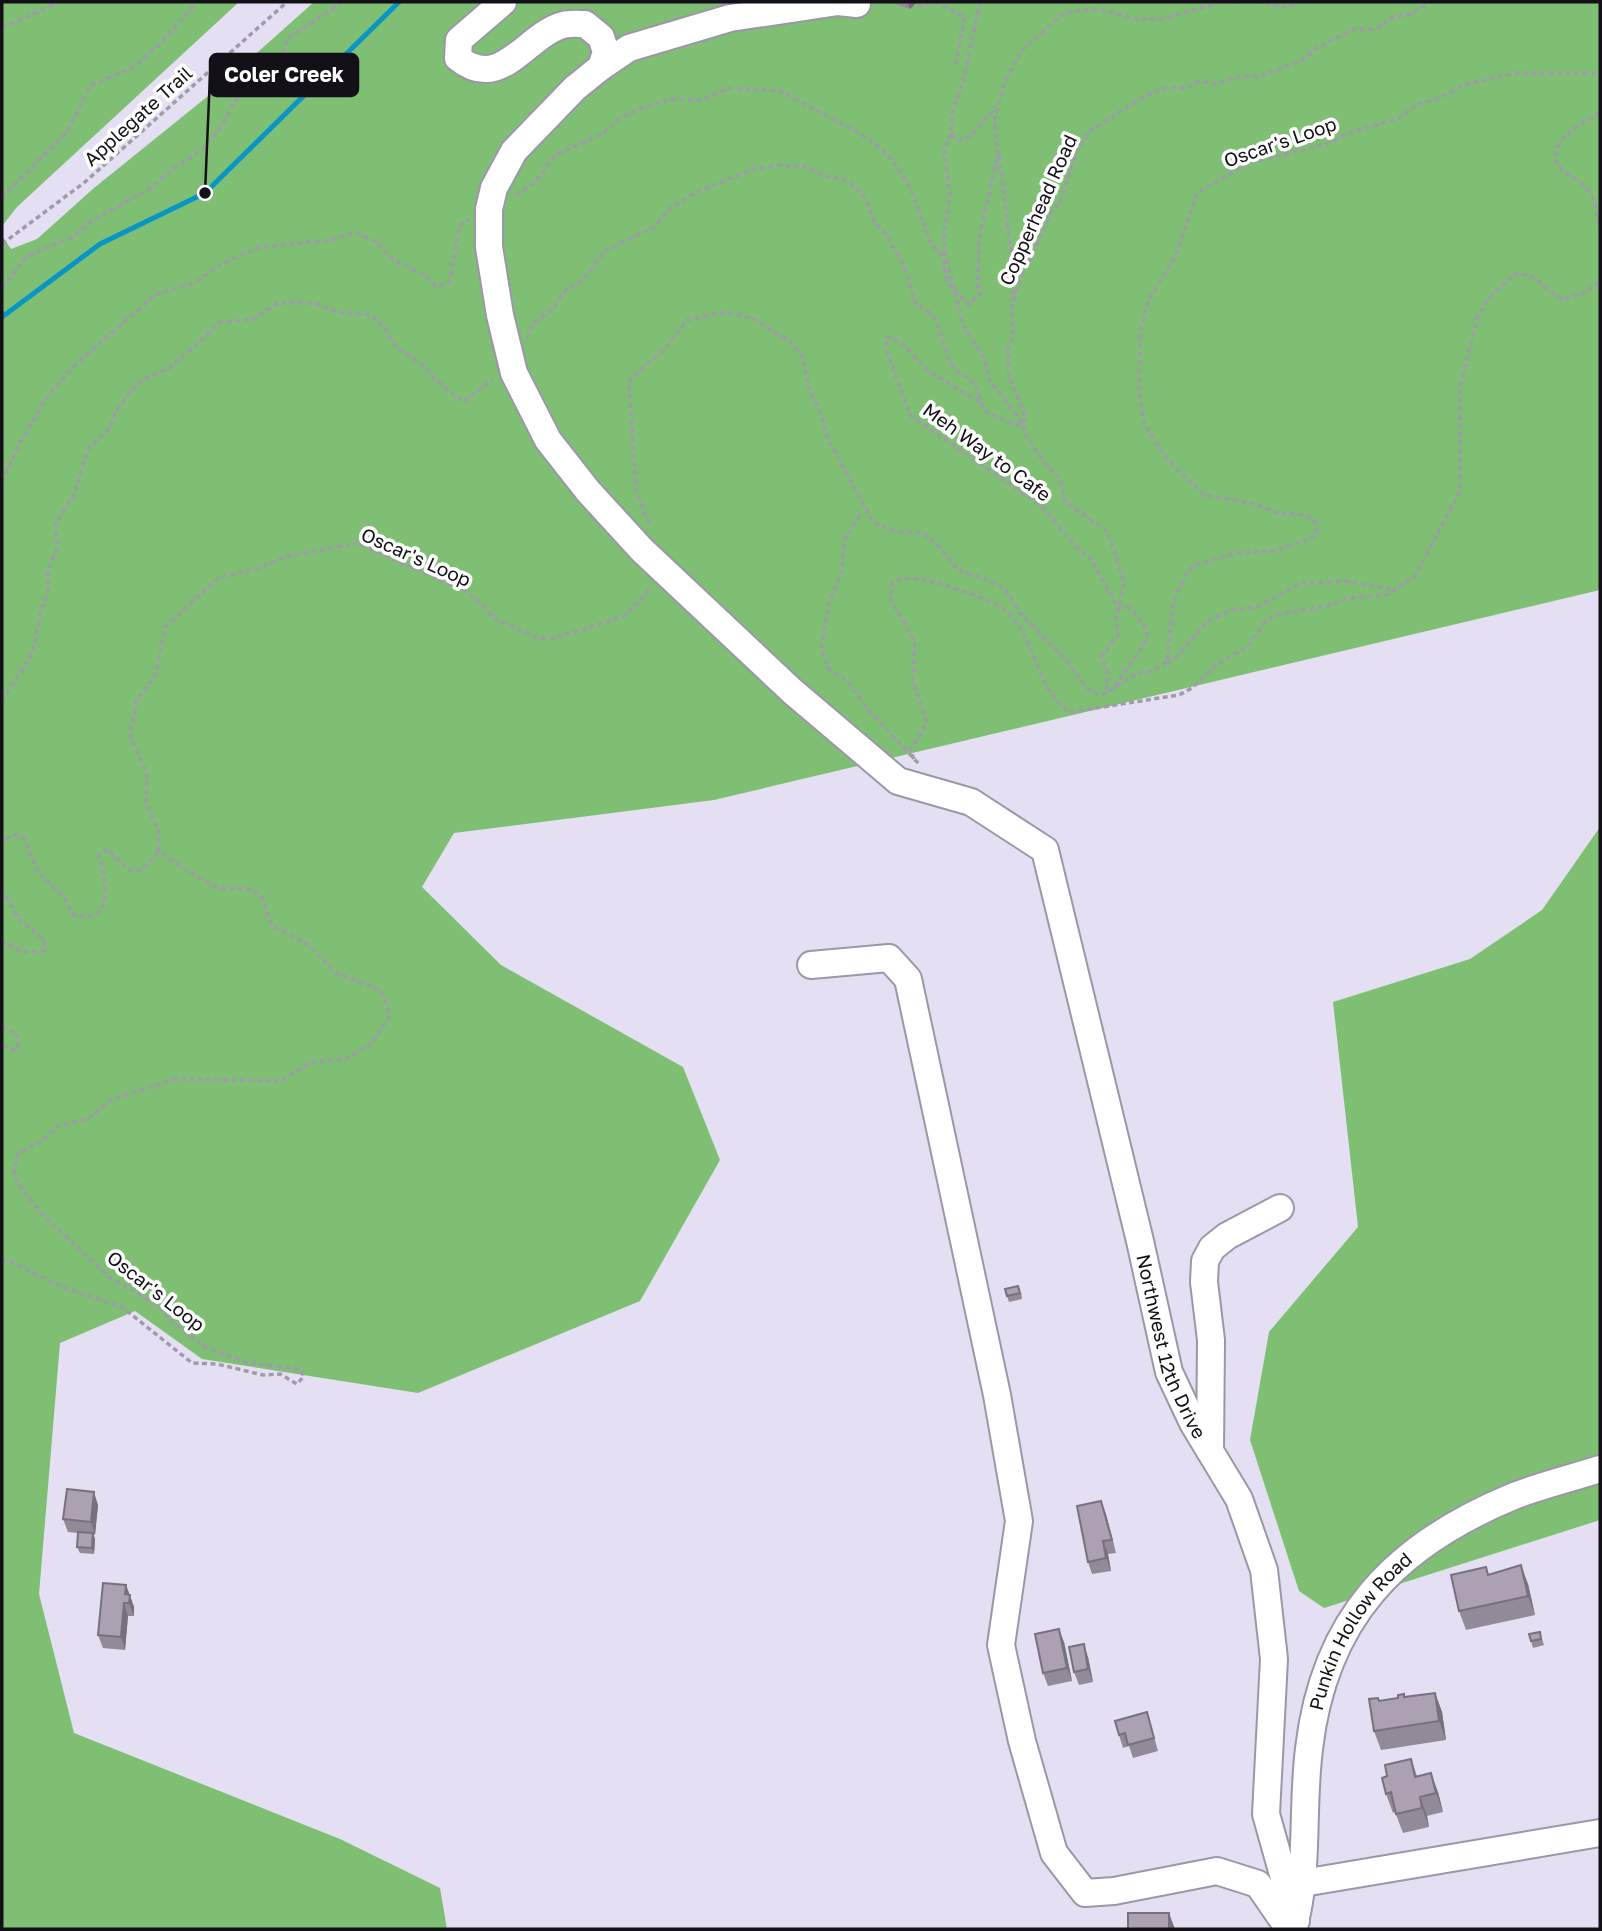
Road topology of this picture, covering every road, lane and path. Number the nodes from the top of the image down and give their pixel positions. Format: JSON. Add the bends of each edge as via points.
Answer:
{"nodes":[{"id":1,"x":59,"y":2,"type":"edge"},
{"id":2,"x":197,"y":2,"type":"edge"},
{"id":3,"x":287,"y":2,"type":"edge"},
{"id":4,"x":342,"y":2,"type":"edge"},
{"id":5,"x":503,"y":2,"type":"edge"},
{"id":6,"x":901,"y":2,"type":"edge"},
{"id":7,"x":933,"y":2,"type":"edge"},
{"id":8,"x":980,"y":2,"type":"edge"},
{"id":9,"x":1240,"y":2,"type":"edge"},
{"id":10,"x":1257,"y":2,"type":"edge"},
{"id":11,"x":1304,"y":2,"type":"edge"},
{"id":12,"x":1430,"y":2,"type":"edge"},
{"id":13,"x":858,"y":4,"type":"dead end"},
{"id":14,"x":2,"y":28,"type":"edge"},
{"id":15,"x":955,"y":66,"type":"dead end"},
{"id":16,"x":601,"y":67,"type":"junction"},
{"id":17,"x":1600,"y":73,"type":"edge"},
{"id":18,"x":999,"y":104,"type":"junction"},
{"id":19,"x":1600,"y":113,"type":"edge"},
{"id":20,"x":951,"y":134,"type":"junction"},
{"id":21,"x":998,"y":152,"type":"junction"},
{"id":22,"x":2,"y":197,"type":"edge"},
{"id":23,"x":489,"y":209,"type":"junction"},
{"id":24,"x":1600,"y":228,"type":"edge"},
{"id":25,"x":2,"y":244,"type":"edge"},
{"id":26,"x":1600,"y":281,"type":"edge"},
{"id":27,"x":2,"y":288,"type":"edge"},
{"id":28,"x":957,"y":296,"type":"junction"},
{"id":29,"x":1012,"y":306,"type":"junction"},
{"id":30,"x":512,"y":357,"type":"junction"},
{"id":31,"x":981,"y":403,"type":"junction"},
{"id":32,"x":1023,"y":423,"type":"junction"},
{"id":33,"x":2,"y":482,"type":"edge"},
{"id":34,"x":860,"y":515,"type":"dead end"},
{"id":35,"x":650,"y":526,"type":"dead end"},
{"id":36,"x":655,"y":563,"type":"junction"},
{"id":37,"x":1398,"y":590,"type":"junction"},
{"id":38,"x":1118,"y":608,"type":"junction"},
{"id":39,"x":1167,"y":662,"type":"junction"},
{"id":40,"x":1105,"y":694,"type":"junction"},
{"id":41,"x":2,"y":701,"type":"edge"},
{"id":42,"x":914,"y":759,"type":"junction"},
{"id":43,"x":926,"y":773,"type":"dead end"},
{"id":44,"x":2,"y":846,"type":"edge"},
{"id":45,"x":159,"y":851,"type":"junction"},
{"id":46,"x":2,"y":889,"type":"edge"},
{"id":47,"x":2,"y":941,"type":"edge"},
{"id":48,"x":811,"y":965,"type":"dead end"},
{"id":49,"x":2,"y":1026,"type":"edge"},
{"id":50,"x":2,"y":1045,"type":"edge"},
{"id":51,"x":1280,"y":1208,"type":"dead end"},
{"id":52,"x":2,"y":1258,"type":"edge"},
{"id":53,"x":1210,"y":1451,"type":"junction"},
{"id":54,"x":1600,"y":1469,"type":"edge"},
{"id":55,"x":1600,"y":1833,"type":"edge"},
{"id":56,"x":1303,"y":1883,"type":"junction"},
{"id":57,"x":1294,"y":1927,"type":"edge"}],
"edges":[{"from":1,"to":14,"type":"path"},
{"from":2,"to":22,"type":"path","via":[[134,67],[90,86],[67,132]]},
{"from":3,"to":25,"type":"path","name":"Applegate Trail","via":[[85,182]]},
{"from":4,"to":27,"type":"path","via":[[288,38],[279,62],[234,102],[202,150],[148,190],[91,220],[74,236],[27,256]]},
{"from":5,"to":16,"type":"street","via":[[459,40],[458,58],[471,69],[493,68],[562,25],[585,24],[601,37],[606,52]]},
{"from":6,"to":7,"type":"path","via":[[920,6]]},
{"from":7,"to":15,"type":"path","via":[[965,18]]},
{"from":8,"to":20,"type":"path"},
{"from":9,"to":18,"type":"path","via":[[1161,19],[1137,19],[1098,9],[1065,12],[1022,50],[1004,83]]},
{"from":10,"to":11,"type":"path","via":[[1286,7]]},
{"from":12,"to":29,"type":"path","name":"Copperhead Road","via":[[1376,29],[1354,29],[1303,60],[1260,76],[1168,87],[1145,96],[1091,131],[1076,152],[1060,203],[1052,211]]},
{"from":13,"to":16,"type":"street","name":"Northwest 12th Drive","via":[[838,2],[730,18],[629,48]]},
{"from":16,"to":23,"type":"street","name":"Northwest 12th Drive","via":[[514,151],[494,188]]},
{"from":17,"to":39,"type":"path","name":"Oscar's Loop","via":[[1516,73],[1463,85],[1418,104],[1399,118],[1327,144],[1249,163],[1198,192],[1175,257],[1148,301],[1140,333],[1139,391],[1144,423],[1165,457],[1204,495],[1278,513],[1307,515],[1318,528],[1314,537],[1274,551],[1237,553],[1194,565],[1173,603]]},
{"from":18,"to":20,"type":"path","via":[[970,137],[959,140]]},
{"from":18,"to":21,"type":"path","via":[[994,121]]},
{"from":19,"to":24,"type":"path","via":[[1564,137],[1556,159],[1562,170],[1591,194]]},
{"from":20,"to":28,"type":"path","via":[[944,152],[950,195],[944,233]]},
{"from":21,"to":28,"type":"path","via":[[979,239],[981,292],[969,305]]},
{"from":21,"to":29,"type":"path","via":[[1014,275]]},
{"from":23,"to":28,"type":"path","via":[[536,182],[555,155],[602,134],[638,109],[671,99],[701,100],[730,88],[782,91],[869,139],[892,159],[911,189],[927,237],[942,256],[947,282]]},
{"from":23,"to":30,"type":"street","name":"Northwest 12th Drive","via":[[489,247]]},
{"from":23,"to":33,"type":"path","via":[[460,225],[449,283],[436,286],[392,258],[378,243],[355,232],[333,240],[260,247],[221,264],[194,283],[156,294],[74,366],[47,397]]},
{"from":26,"to":37,"type":"path","via":[[1586,292],[1562,300],[1530,275],[1514,274],[1480,311],[1461,388],[1457,499],[1415,576]]},
{"from":28,"to":32,"type":"path","via":[[963,325],[985,359],[989,380]]},
{"from":29,"to":32,"type":"path","name":"Copperhead Road","via":[[1009,376],[1026,418]]},
{"from":30,"to":31,"type":"path","via":[[534,323],[566,290],[582,281],[605,251],[654,228],[668,210],[694,193],[754,169],[807,167],[848,181],[867,201],[875,224],[904,266],[916,304],[931,311],[953,368],[973,383]]},
{"from":30,"to":36,"type":"street","name":"Northwest 12th Drive","via":[[514,373],[548,440]]},
{"from":30,"to":41,"type":"path","via":[[488,384],[463,402],[397,348],[371,316],[294,302],[276,304],[253,318],[217,323],[168,369],[141,380],[118,407],[109,429],[88,449],[74,495],[55,524],[58,547],[48,569],[48,591],[33,652]]},
{"from":31,"to":32,"type":"path","via":[[988,413],[1016,425]]},
{"from":31,"to":38,"type":"path","name":"Meh Way to Cafe","via":[[927,370],[899,341],[887,337],[886,348],[910,415],[1041,506],[1090,557]]},
{"from":32,"to":38,"type":"path","via":[[1025,434],[1060,478],[1065,502],[1105,529],[1124,582]]},
{"from":34,"to":42,"type":"path","via":[[844,540],[842,571],[830,602],[821,649],[828,669],[848,682]]},
{"from":35,"to":40,"type":"path","via":[[636,490],[634,422],[628,393],[631,378],[664,350],[687,320],[724,312],[752,318],[799,349],[826,435],[873,522],[922,533],[958,570],[1005,589],[1016,608],[1087,688]]},
{"from":36,"to":45,"type":"path","name":"Oscar's Loop","via":[[646,595],[623,617],[550,639],[534,637],[495,619],[464,591],[357,542],[220,576],[166,626],[155,676],[137,699],[130,734],[147,775],[146,803],[158,829]]},
{"from":36,"to":53,"type":"street","name":"Northwest 12th Drive","via":[[898,781],[971,802],[1045,850],[1168,1372]]},
{"from":37,"to":39,"type":"path","via":[[1345,581],[1301,583],[1257,607],[1232,610],[1207,621],[1175,659]]},
{"from":37,"to":42,"type":"path","via":[[1275,615],[1248,646],[1179,695],[1074,713],[1052,697],[1026,637],[998,605],[933,581],[897,580],[891,584],[890,598],[915,642],[913,681],[926,720],[910,750]]},
{"from":38,"to":40,"type":"path","via":[[1118,635],[1101,657],[1108,673]]},
{"from":38,"to":40,"type":"path","name":"Meh Way to Cafe","via":[[1134,612],[1148,634],[1125,675]]},
{"from":39,"to":40,"type":"path","via":[[1138,673]]},
{"from":42,"to":43,"type":"path"},
{"from":44,"to":45,"type":"path","via":[[15,835],[24,838],[38,872],[63,896],[74,915],[87,919],[104,906],[106,884],[99,855],[108,849],[129,870],[141,871]]},
{"from":45,"to":52,"type":"path","name":"Oscar's Loop","via":[[217,887],[240,886],[253,891],[265,902],[269,922],[309,945],[336,973],[375,985],[390,1015],[372,1043],[356,1055],[311,1062],[287,1079],[175,1079],[111,1100],[88,1119],[58,1126],[18,1153],[17,1182],[43,1215],[110,1277],[158,1305],[205,1347],[245,1362],[299,1369],[304,1376],[297,1384],[280,1374],[192,1363],[122,1307],[65,1288]]},
{"from":46,"to":47,"type":"path","via":[[19,919],[44,940],[44,951],[23,952]]},
{"from":48,"to":57,"type":"street","via":[[889,958],[908,979],[1019,1521],[1001,1645],[1054,1853],[1085,1894],[1217,1871],[1258,1884]]},
{"from":49,"to":50,"type":"path","via":[[13,1030],[19,1041],[13,1050]]},
{"from":51,"to":53,"type":"street","via":[[1227,1236],[1205,1261],[1211,1340]]},
{"from":53,"to":57,"type":"street","name":"Northwest 12th Drive","via":[[1239,1499],[1266,1583],[1275,1659],[1266,1814]]},
{"from":54,"to":56,"type":"street","name":"Punkin Hollow Road","via":[[1514,1496],[1439,1533],[1379,1583],[1354,1614],[1335,1647],[1319,1695],[1309,1750]]},
{"from":55,"to":56,"type":"street"},
{"from":56,"to":57,"type":"street","name":"Punkin Hollow Road"}]}
